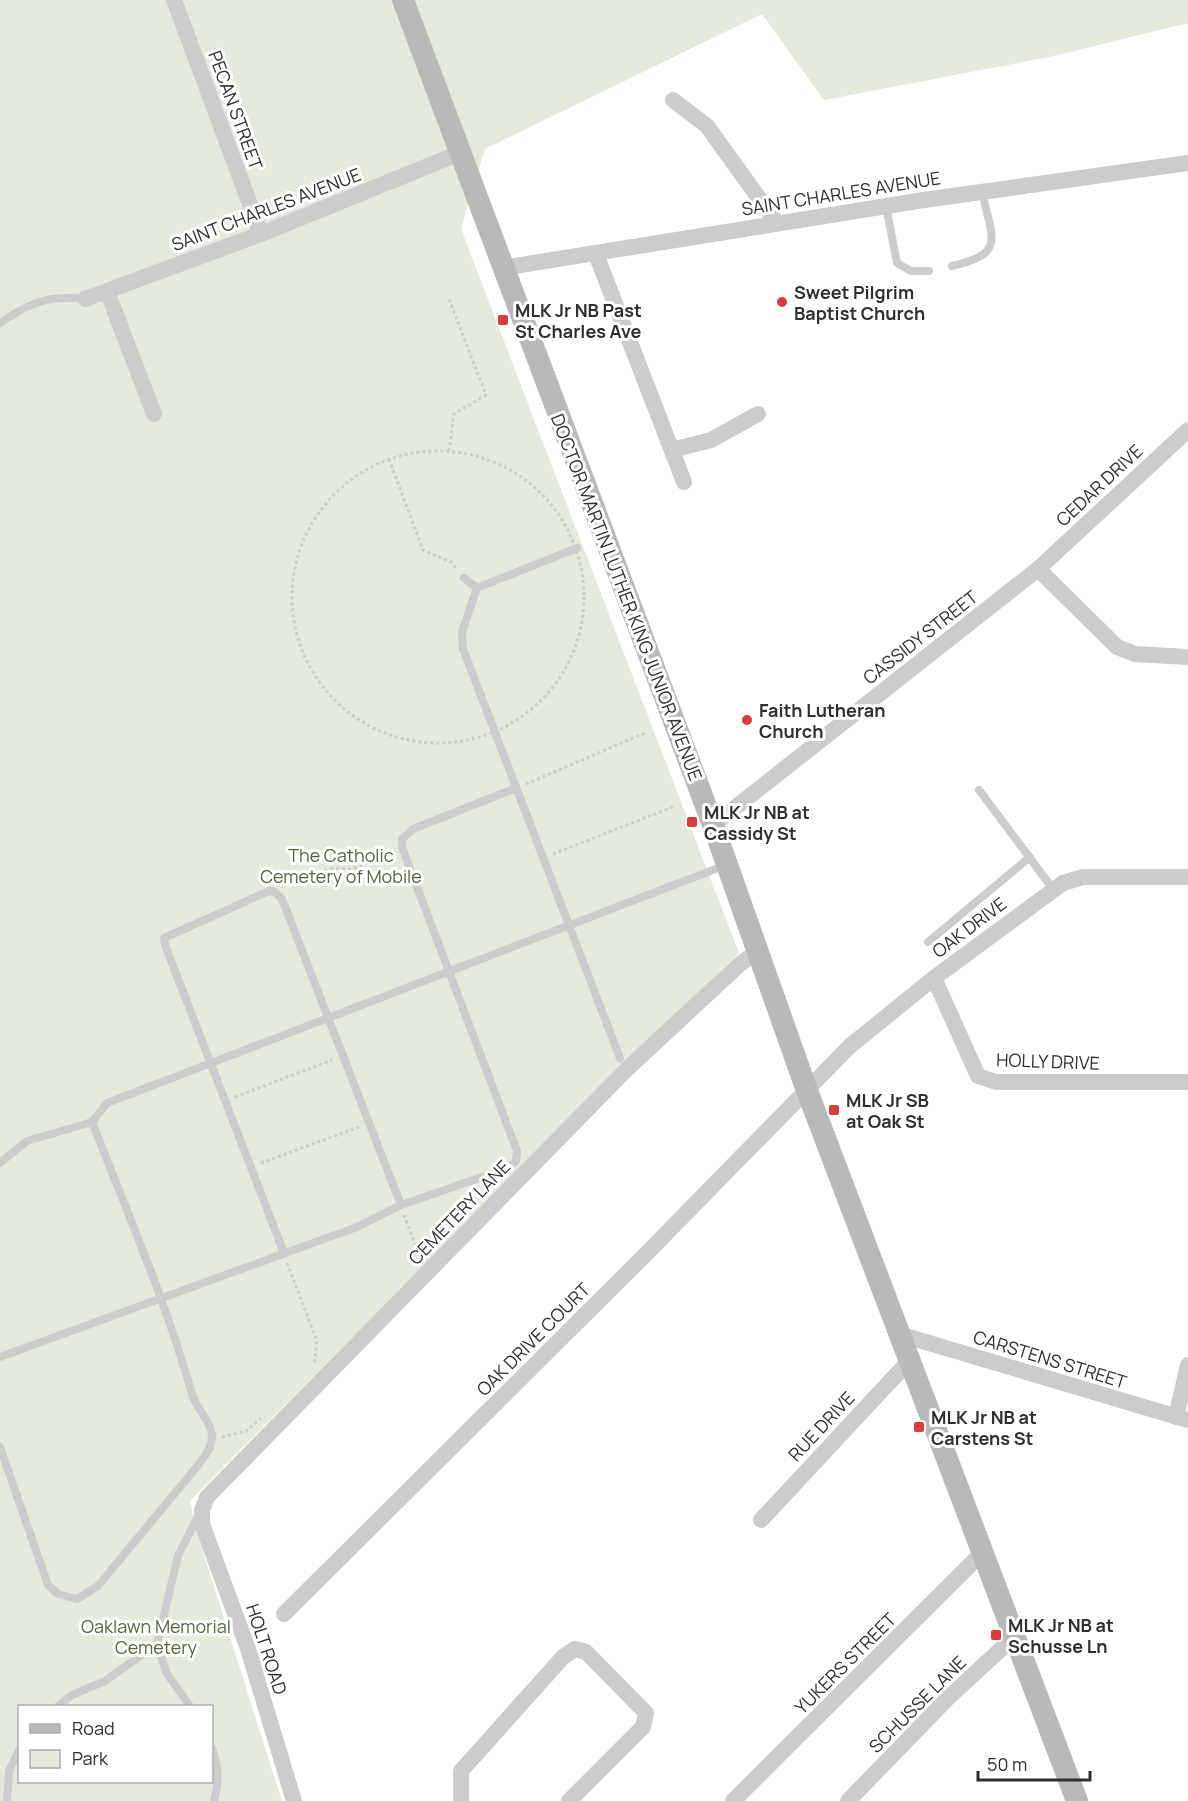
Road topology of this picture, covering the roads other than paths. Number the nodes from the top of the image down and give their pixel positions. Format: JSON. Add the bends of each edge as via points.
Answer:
{"nodes":[{"id":1,"x":174,"y":0,"type":"edge"},
{"id":2,"x":403,"y":0,"type":"edge"},
{"id":3,"x":673,"y":100,"type":"dead end"},
{"id":4,"x":460,"y":153,"type":"junction"},
{"id":5,"x":1188,"y":163,"type":"edge"},
{"id":6,"x":982,"y":192,"type":"junction"},
{"id":7,"x":886,"y":205,"type":"junction"},
{"id":8,"x":776,"y":222,"type":"junction"},
{"id":9,"x":261,"y":234,"type":"junction"},
{"id":10,"x":596,"y":254,"type":"junction"},
{"id":11,"x":952,"y":266,"type":"dead end"},
{"id":12,"x":502,"y":268,"type":"junction"},
{"id":13,"x":929,"y":271,"type":"dead end"},
{"id":14,"x":107,"y":291,"type":"junction"},
{"id":15,"x":85,"y":299,"type":"joint"},
{"id":16,"x":0,"y":323,"type":"edge"},
{"id":17,"x":154,"y":414,"type":"dead end"},
{"id":18,"x":758,"y":414,"type":"dead end"},
{"id":19,"x":1188,"y":430,"type":"edge"},
{"id":20,"x":1167,"y":448,"type":"junction"},
{"id":21,"x":1188,"y":448,"type":"edge"},
{"id":22,"x":672,"y":450,"type":"junction"},
{"id":23,"x":684,"y":482,"type":"dead end"},
{"id":24,"x":577,"y":548,"type":"road end"},
{"id":25,"x":1038,"y":569,"type":"junction"},
{"id":26,"x":464,"y":579,"type":"road end"},
{"id":27,"x":477,"y":588,"type":"junction"},
{"id":28,"x":1188,"y":657,"type":"edge"},
{"id":29,"x":516,"y":788,"type":"junction"},
{"id":30,"x":979,"y":790,"type":"dead end"},
{"id":31,"x":713,"y":825,"type":"junction"},
{"id":32,"x":1030,"y":857,"type":"junction"},
{"id":33,"x":726,"y":865,"type":"junction"},
{"id":34,"x":1188,"y":877,"type":"edge"},
{"id":35,"x":1053,"y":890,"type":"junction"},
{"id":36,"x":570,"y":925,"type":"junction"},
{"id":37,"x":928,"y":942,"type":"dead end"},
{"id":38,"x":757,"y":952,"type":"junction"},
{"id":39,"x":449,"y":971,"type":"junction"},
{"id":40,"x":934,"y":978,"type":"junction"},
{"id":41,"x":328,"y":1018,"type":"junction"},
{"id":42,"x":620,"y":1058,"type":"dead end"},
{"id":43,"x":210,"y":1063,"type":"junction"},
{"id":44,"x":1188,"y":1082,"type":"edge"},
{"id":45,"x":806,"y":1088,"type":"junction"},
{"id":46,"x":92,"y":1122,"type":"junction"},
{"id":47,"x":0,"y":1163,"type":"edge"},
{"id":48,"x":401,"y":1205,"type":"junction"},
{"id":49,"x":284,"y":1253,"type":"junction"},
{"id":50,"x":160,"y":1297,"type":"junction"},
{"id":51,"x":902,"y":1335,"type":"junction"},
{"id":52,"x":0,"y":1358,"type":"edge"},
{"id":53,"x":911,"y":1359,"type":"junction"},
{"id":54,"x":1188,"y":1365,"type":"edge"},
{"id":55,"x":1182,"y":1418,"type":"edge"},
{"id":56,"x":0,"y":1447,"type":"edge"},
{"id":57,"x":202,"y":1510,"type":"junction"},
{"id":58,"x":761,"y":1520,"type":"dead end"},
{"id":59,"x":983,"y":1552,"type":"junction"},
{"id":60,"x":284,"y":1614,"type":"dead end"},
{"id":61,"x":1015,"y":1636,"type":"junction"},
{"id":62,"x":157,"y":1644,"type":"junction"},
{"id":63,"x":60,"y":1705,"type":"edge"},
{"id":64,"x":189,"y":1705,"type":"edge"},
{"id":65,"x":213,"y":1751,"type":"edge"},
{"id":66,"x":18,"y":1752,"type":"edge"},
{"id":67,"x":7,"y":1801,"type":"edge"},
{"id":68,"x":214,"y":1801,"type":"edge"},
{"id":69,"x":294,"y":1801,"type":"edge"},
{"id":70,"x":460,"y":1801,"type":"edge"},
{"id":71,"x":568,"y":1801,"type":"edge"},
{"id":72,"x":733,"y":1801,"type":"edge"},
{"id":73,"x":848,"y":1801,"type":"edge"},
{"id":74,"x":1077,"y":1801,"type":"edge"}],
"edges":[{"from":1,"to":9,"type":"street","name":"PECAN STREET"},
{"from":2,"to":4,"type":"main road","name":"DOCTOR MARTIN LUTHER KING JUNIOR AVENUE"},
{"from":3,"to":8,"type":"street","via":[[707,126]]},
{"from":4,"to":9,"type":"street","name":"SAINT CHARLES AVENUE"},
{"from":4,"to":12,"type":"main road","name":"DOCTOR MARTIN LUTHER KING JUNIOR AVENUE"},
{"from":5,"to":6,"type":"street","name":"SAINT CHARLES AVENUE"},
{"from":6,"to":7,"type":"street","name":"SAINT CHARLES AVENUE"},
{"from":6,"to":11,"type":"lane","via":[[990,248],[982,258]]},
{"from":7,"to":8,"type":"street","name":"SAINT CHARLES AVENUE"},
{"from":7,"to":13,"type":"lane","via":[[897,263],[911,272]]},
{"from":8,"to":10,"type":"street","name":"SAINT CHARLES AVENUE"},
{"from":9,"to":14,"type":"street","name":"SAINT CHARLES AVENUE"},
{"from":10,"to":12,"type":"street","name":"SAINT CHARLES AVENUE"},
{"from":10,"to":22,"type":"street"},
{"from":12,"to":31,"type":"main road","name":"DOCTOR MARTIN LUTHER KING JUNIOR AVENUE"},
{"from":14,"to":15,"type":"street","name":"SAINT CHARLES AVENUE"},
{"from":14,"to":17,"type":"street"},
{"from":15,"to":16,"type":"lane","via":[[66,297],[26,305]]},
{"from":18,"to":22,"type":"street","via":[[711,440]]},
{"from":19,"to":20,"type":"street","name":"CEDAR DRIVE"},
{"from":20,"to":21,"type":"street"},
{"from":20,"to":25,"type":"street","name":"CEDAR DRIVE"},
{"from":22,"to":23,"type":"street"},
{"from":24,"to":27,"type":"lane"},
{"from":25,"to":28,"type":"street","via":[[1117,647],[1135,654]]},
{"from":25,"to":31,"type":"street","name":"CASSIDY STREET"},
{"from":26,"to":27,"type":"lane"},
{"from":27,"to":29,"type":"lane","via":[[462,632],[463,649]]},
{"from":29,"to":36,"type":"lane"},
{"from":29,"to":39,"type":"lane","via":[[413,829],[402,839]]},
{"from":30,"to":32,"type":"lane"},
{"from":31,"to":33,"type":"main road","name":"DOCTOR MARTIN LUTHER KING JUNIOR AVENUE"},
{"from":32,"to":35,"type":"lane"},
{"from":32,"to":37,"type":"lane"},
{"from":33,"to":36,"type":"lane"},
{"from":33,"to":38,"type":"main road","name":"DOCTOR MARTIN LUTHER KING JUNIOR AVENUE"},
{"from":34,"to":35,"type":"street","name":"OAK DRIVE","via":[[1083,877]]},
{"from":35,"to":40,"type":"street","name":"OAK DRIVE"},
{"from":36,"to":39,"type":"lane"},
{"from":36,"to":42,"type":"lane"},
{"from":38,"to":45,"type":"main road","name":"DOCTOR MARTIN LUTHER KING JUNIOR AVENUE"},
{"from":38,"to":57,"type":"street","name":"CEMETERY LANE","via":[[626,1070],[207,1497]]},
{"from":39,"to":41,"type":"lane"},
{"from":39,"to":48,"type":"lane","via":[[517,1151],[516,1161],[508,1168]]},
{"from":40,"to":44,"type":"street","name":"HOLLY DRIVE","via":[[978,1076],[996,1082]]},
{"from":40,"to":45,"type":"street","name":"OAK DRIVE","via":[[850,1046]]},
{"from":41,"to":43,"type":"lane"},
{"from":41,"to":43,"type":"lane","via":[[282,898],[269,891],[164,938]]},
{"from":41,"to":48,"type":"lane"},
{"from":43,"to":46,"type":"lane","via":[[107,1103]]},
{"from":43,"to":49,"type":"lane"},
{"from":45,"to":51,"type":"main road","name":"DOCTOR MARTIN LUTHER KING JUNIOR AVENUE"},
{"from":45,"to":60,"type":"street","name":"OAK DRIVE COURT","via":[[646,1254]]},
{"from":46,"to":47,"type":"lane","via":[[27,1141]]},
{"from":46,"to":50,"type":"lane"},
{"from":48,"to":49,"type":"lane","via":[[357,1227]]},
{"from":49,"to":50,"type":"lane"},
{"from":50,"to":52,"type":"lane"},
{"from":50,"to":56,"type":"lane","via":[[194,1402],[208,1420],[210,1447],[98,1586],[77,1599],[58,1594],[48,1585]]},
{"from":51,"to":53,"type":"main road","name":"DOCTOR MARTIN LUTHER KING JUNIOR AVENUE"},
{"from":51,"to":55,"type":"street","name":"CARSTENS STREET"},
{"from":53,"to":58,"type":"street","name":"RUE DRIVE"},
{"from":53,"to":59,"type":"main road","name":"DOCTOR MARTIN LUTHER KING JUNIOR AVENUE"},
{"from":54,"to":55,"type":"street"},
{"from":57,"to":62,"type":"lane","via":[[178,1556]]},
{"from":57,"to":69,"type":"street","name":"HOLT ROAD","via":[[202,1524],[248,1649]]},
{"from":59,"to":61,"type":"main road","name":"DOCTOR MARTIN LUTHER KING JUNIOR AVENUE"},
{"from":59,"to":72,"type":"street","name":"YUKERS STREET"},
{"from":61,"to":73,"type":"street","name":"SCHUSSE LANE","via":[[946,1699]]},
{"from":61,"to":74,"type":"main road","name":"DOCTOR MARTIN LUTHER KING JUNIOR AVENUE"},
{"from":62,"to":63,"type":"lane","via":[[115,1676],[72,1695]]},
{"from":62,"to":64,"type":"lane","via":[[167,1674]]},
{"from":65,"to":68,"type":"lane","via":[[219,1782]]},
{"from":66,"to":67,"type":"lane","via":[[9,1771]]},
{"from":70,"to":71,"type":"street","via":[[461,1771],[562,1657],[575,1649],[586,1652],[646,1713],[643,1727]]}]}
